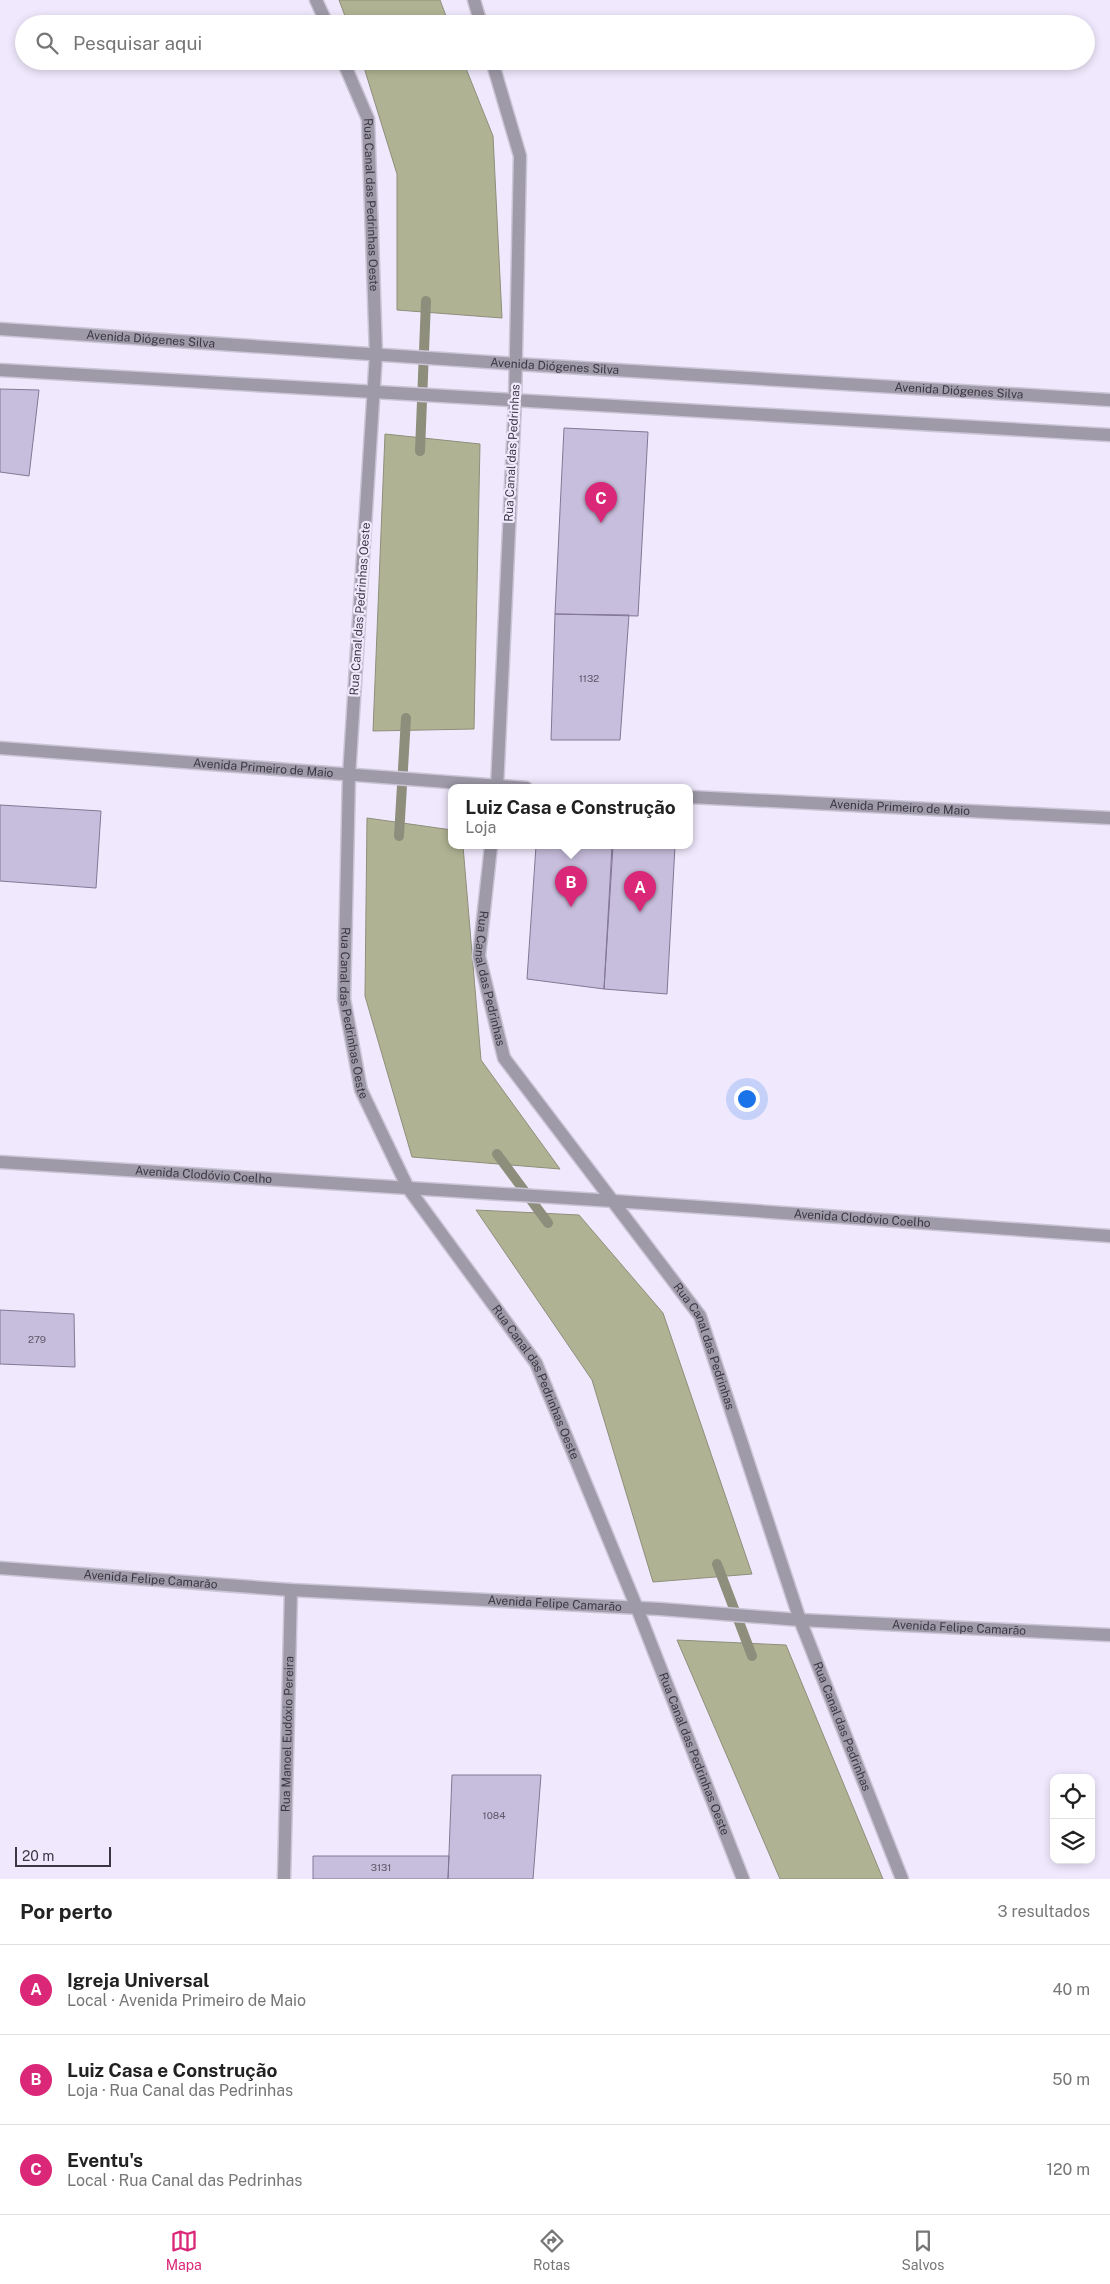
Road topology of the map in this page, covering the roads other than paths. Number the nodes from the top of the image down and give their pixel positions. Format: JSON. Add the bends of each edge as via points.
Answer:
{"nodes":[{"id":1,"x":316,"y":0,"type":"edge"},
{"id":2,"x":474,"y":0,"type":"edge"},
{"id":3,"x":322,"y":15,"type":"edge"},
{"id":4,"x":478,"y":15,"type":"edge"},
{"id":5,"x":347,"y":70,"type":"edge"},
{"id":6,"x":495,"y":70,"type":"edge"},
{"id":7,"x":0,"y":329,"type":"edge"},
{"id":8,"x":376,"y":354,"type":"junction"},
{"id":9,"x":516,"y":364,"type":"junction"},
{"id":10,"x":0,"y":370,"type":"edge"},
{"id":11,"x":374,"y":392,"type":"junction"},
{"id":12,"x":1110,"y":400,"type":"edge"},
{"id":13,"x":515,"y":401,"type":"junction"},
{"id":14,"x":1110,"y":435,"type":"edge"},
{"id":15,"x":0,"y":748,"type":"edge"},
{"id":16,"x":349,"y":776,"type":"junction"},
{"id":17,"x":461,"y":784,"type":"edge"},
{"id":18,"x":497,"y":784,"type":"edge"},
{"id":19,"x":693,"y":797,"type":"edge"},
{"id":20,"x":1110,"y":818,"type":"edge"},
{"id":21,"x":491,"y":849,"type":"edge"},
{"id":22,"x":0,"y":1162,"type":"edge"},
{"id":23,"x":408,"y":1188,"type":"junction"},
{"id":24,"x":614,"y":1201,"type":"junction"},
{"id":25,"x":1110,"y":1236,"type":"edge"},
{"id":26,"x":0,"y":1568,"type":"edge"},
{"id":27,"x":291,"y":1590,"type":"junction"},
{"id":28,"x":637,"y":1608,"type":"junction"},
{"id":29,"x":800,"y":1620,"type":"junction"},
{"id":30,"x":1110,"y":1635,"type":"edge"},
{"id":31,"x":284,"y":1879,"type":"edge"},
{"id":32,"x":743,"y":1879,"type":"edge"},
{"id":33,"x":902,"y":1879,"type":"edge"}],
"edges":[{"from":1,"to":3,"type":"street"},
{"from":2,"to":4,"type":"street"},
{"from":5,"to":8,"type":"street","name":"Rua Canal das Pedrinhas Oeste","via":[[368,119]]},
{"from":6,"to":9,"type":"street","name":"Rua Canal das Pedrinhas","via":[[520,156]]},
{"from":7,"to":8,"type":"street","name":"Avenida Diógenes Silva"},
{"from":8,"to":9,"type":"street","name":"Avenida Diógenes Silva"},
{"from":8,"to":11,"type":"street","name":"Rua Canal das Pedrinhas Oeste"},
{"from":9,"to":12,"type":"street","name":"Avenida Diógenes Silva"},
{"from":9,"to":13,"type":"street","name":"Rua Canal das Pedrinhas"},
{"from":10,"to":11,"type":"street"},
{"from":11,"to":13,"type":"street"},
{"from":11,"to":16,"type":"street","name":"Rua Canal das Pedrinhas Oeste"},
{"from":13,"to":14,"type":"street"},
{"from":13,"to":18,"type":"street","name":"Rua Canal das Pedrinhas"},
{"from":15,"to":16,"type":"street","name":"Avenida Primeiro de Maio"},
{"from":16,"to":17,"type":"street","name":"Avenida Primeiro de Maio"},
{"from":16,"to":23,"type":"street","name":"Rua Canal das Pedrinhas Oeste","via":[[344,999],[361,1090]]},
{"from":19,"to":20,"type":"street","name":"Avenida Primeiro de Maio"},
{"from":21,"to":24,"type":"street","name":"Rua Canal das Pedrinhas","via":[[479,956],[504,1058]]},
{"from":22,"to":23,"type":"street","name":"Avenida Clodóvio Coelho"},
{"from":23,"to":24,"type":"street","name":"Avenida Clodóvio Coelho"},
{"from":23,"to":28,"type":"street","name":"Rua Canal das Pedrinhas Oeste","via":[[536,1363]]},
{"from":24,"to":25,"type":"street","name":"Avenida Clodóvio Coelho"},
{"from":24,"to":29,"type":"street","name":"Rua Canal das Pedrinhas","via":[[700,1316]]},
{"from":26,"to":27,"type":"street","name":"Avenida Felipe Camarão"},
{"from":27,"to":28,"type":"street","name":"Avenida Felipe Camarão"},
{"from":27,"to":31,"type":"street","name":"Rua Manoel Eudóxio Pereira"},
{"from":28,"to":29,"type":"street","name":"Avenida Felipe Camarão"},
{"from":28,"to":32,"type":"street","name":"Rua Canal das Pedrinhas Oeste"},
{"from":29,"to":30,"type":"street","name":"Avenida Felipe Camarão"},
{"from":29,"to":33,"type":"street","name":"Rua Canal das Pedrinhas"}]}
